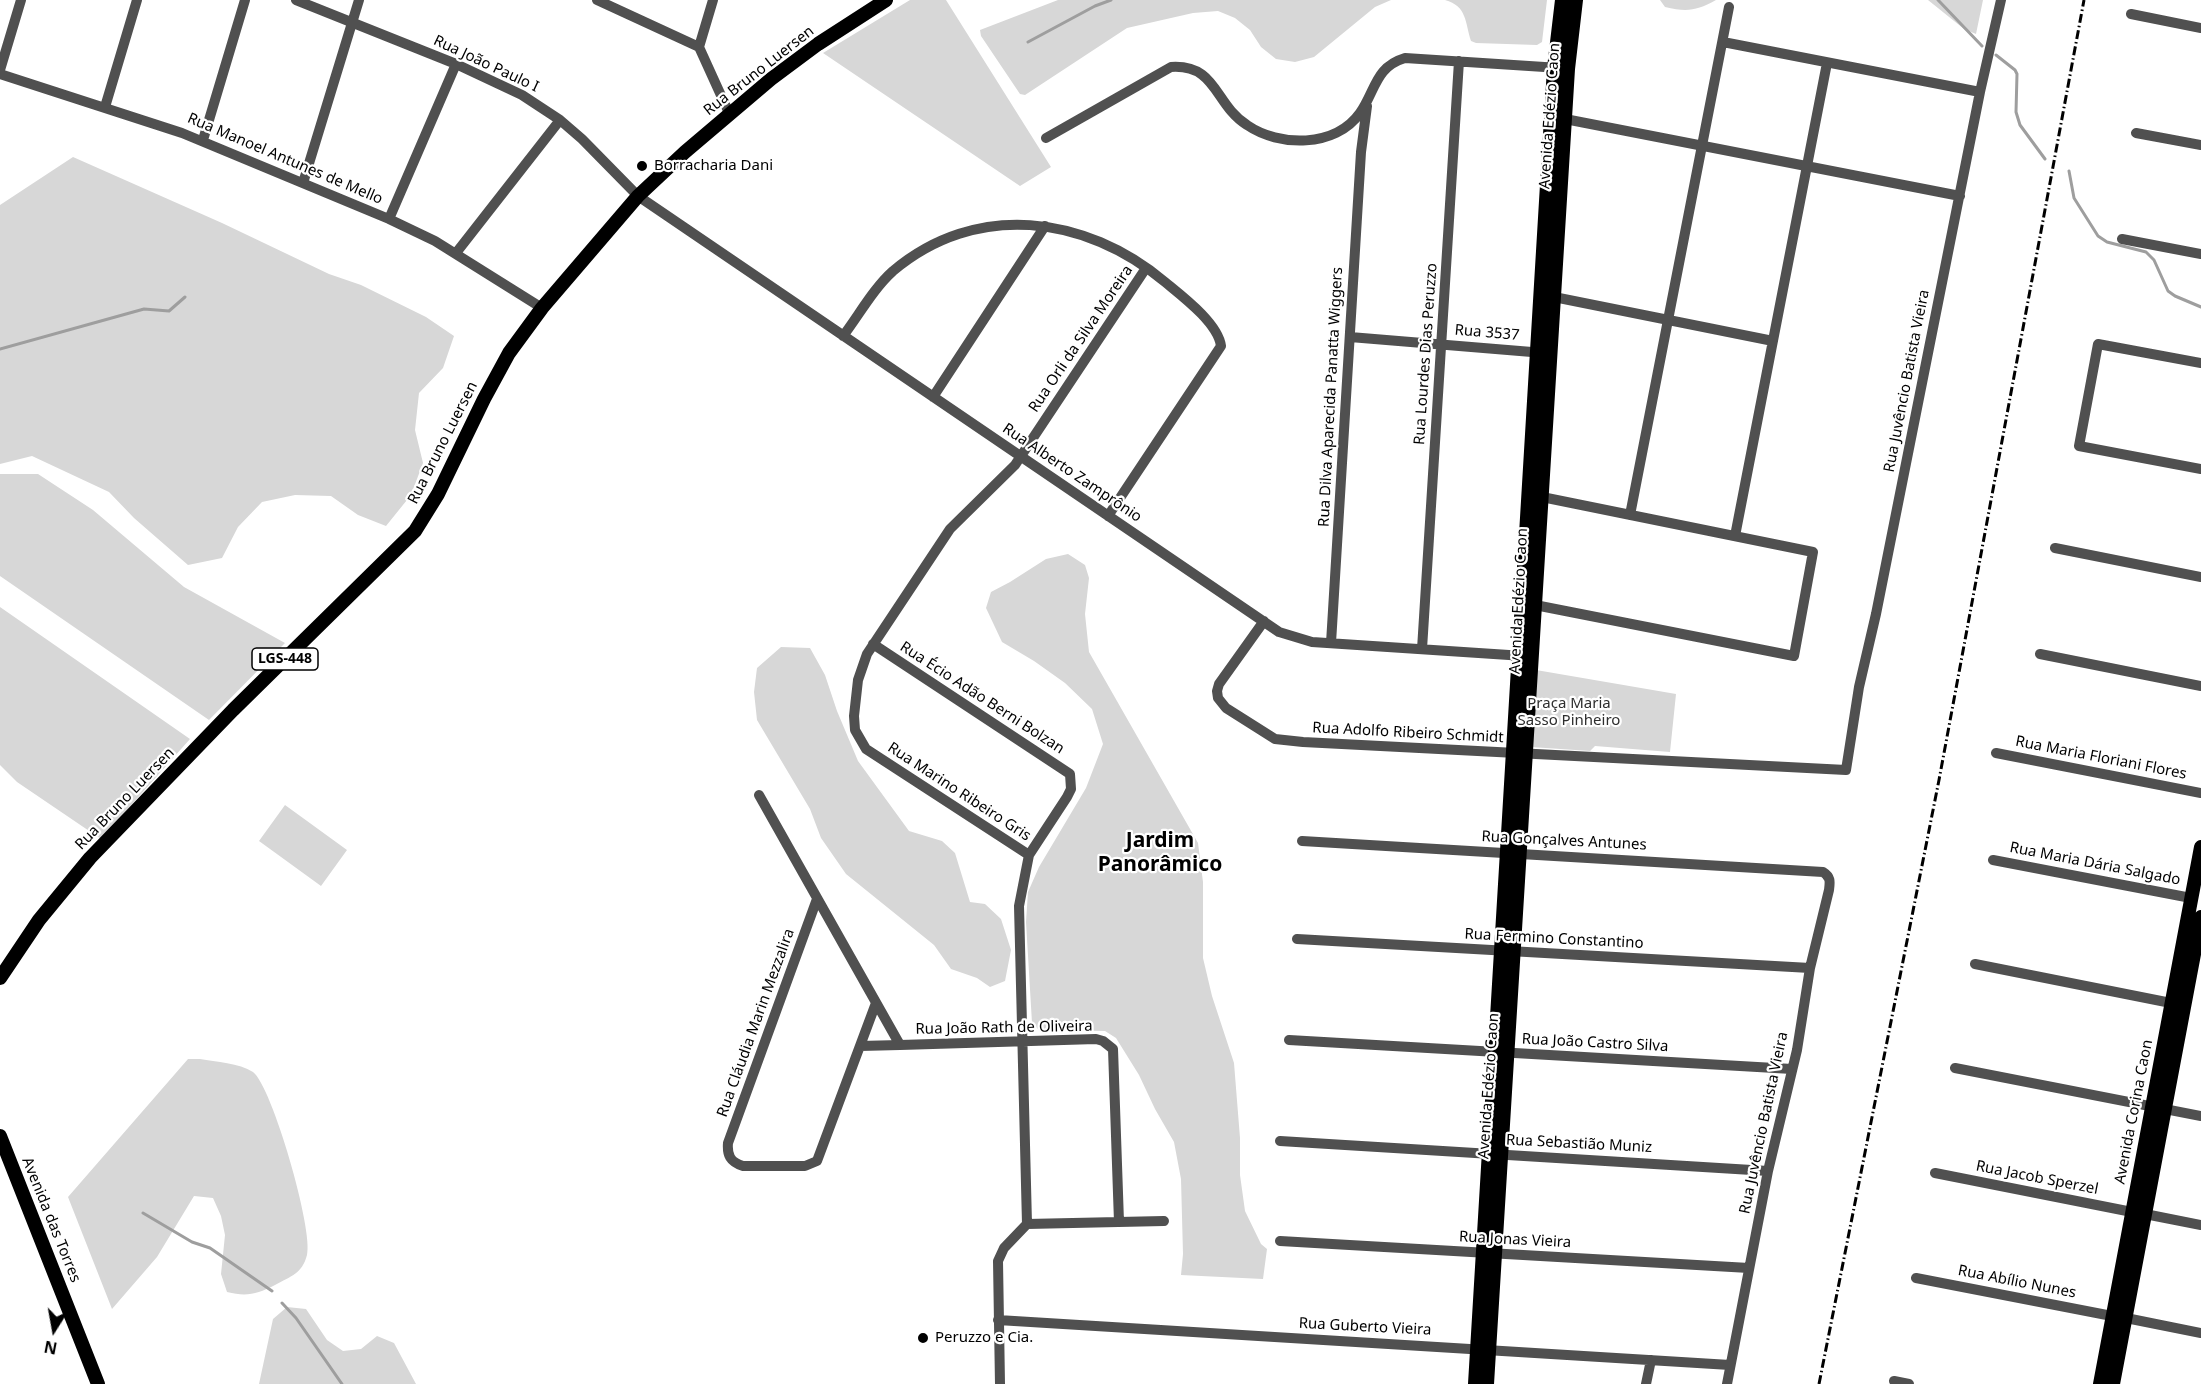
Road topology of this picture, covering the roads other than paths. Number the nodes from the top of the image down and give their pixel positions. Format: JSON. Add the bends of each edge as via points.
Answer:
{"nodes":[{"id":1,"x":21,"y":0,"type":"edge"},
{"id":2,"x":136,"y":0,"type":"edge"},
{"id":3,"x":245,"y":0,"type":"edge"},
{"id":4,"x":296,"y":0,"type":"edge"},
{"id":5,"x":359,"y":0,"type":"edge"},
{"id":6,"x":597,"y":0,"type":"edge"},
{"id":7,"x":713,"y":0,"type":"edge"},
{"id":8,"x":886,"y":0,"type":"edge"},
{"id":9,"x":1562,"y":0,"type":"edge"},
{"id":10,"x":1576,"y":0,"type":"edge"},
{"id":11,"x":2001,"y":0,"type":"edge"},
{"id":12,"x":1729,"y":7,"type":"dead end"},
{"id":13,"x":2131,"y":14,"type":"dead end"},
{"id":14,"x":352,"y":22,"type":"junction"},
{"id":15,"x":2201,"y":28,"type":"edge"},
{"id":16,"x":1723,"y":42,"type":"junction"},
{"id":17,"x":699,"y":47,"type":"junction"},
{"id":18,"x":1459,"y":61,"type":"junction"},
{"id":19,"x":1827,"y":63,"type":"junction"},
{"id":20,"x":456,"y":64,"type":"junction"},
{"id":21,"x":1554,"y":68,"type":"junction"},
{"id":22,"x":1568,"y":69,"type":"junction"},
{"id":23,"x":0,"y":70,"type":"edge"},
{"id":24,"x":0,"y":74,"type":"edge"},
{"id":25,"x":1980,"y":92,"type":"junction"},
{"id":26,"x":1368,"y":100,"type":"junction"},
{"id":27,"x":105,"y":107,"type":"junction"},
{"id":28,"x":729,"y":113,"type":"junction"},
{"id":29,"x":1565,"y":119,"type":"junction"},
{"id":30,"x":560,"y":120,"type":"junction"},
{"id":31,"x":1346,"y":126,"type":"junction"},
{"id":32,"x":2136,"y":133,"type":"dead end"},
{"id":33,"x":1047,"y":138,"type":"dead end"},
{"id":34,"x":203,"y":140,"type":"junction"},
{"id":35,"x":2201,"y":145,"type":"edge"},
{"id":36,"x":1702,"y":146,"type":"junction"},
{"id":37,"x":1361,"y":153,"type":"junction"},
{"id":38,"x":1807,"y":166,"type":"junction"},
{"id":39,"x":303,"y":183,"type":"junction"},
{"id":40,"x":638,"y":195,"type":"junction"},
{"id":41,"x":1960,"y":196,"type":"junction"},
{"id":42,"x":389,"y":219,"type":"junction"},
{"id":43,"x":1045,"y":226,"type":"junction"},
{"id":44,"x":2122,"y":239,"type":"dead end"},
{"id":45,"x":456,"y":253,"type":"junction"},
{"id":46,"x":2201,"y":254,"type":"edge"},
{"id":47,"x":1146,"y":268,"type":"junction"},
{"id":48,"x":1554,"y":297,"type":"junction"},
{"id":49,"x":542,"y":308,"type":"junction"},
{"id":50,"x":1668,"y":320,"type":"junction"},
{"id":51,"x":843,"y":336,"type":"junction"},
{"id":52,"x":1350,"y":338,"type":"junction"},
{"id":53,"x":1773,"y":341,"type":"junction"},
{"id":54,"x":1441,"y":344,"type":"junction"},
{"id":55,"x":1544,"y":352,"type":"junction"},
{"id":56,"x":2201,"y":363,"type":"edge"},
{"id":57,"x":933,"y":397,"type":"junction"},
{"id":58,"x":1021,"y":457,"type":"junction"},
{"id":59,"x":2201,"y":470,"type":"edge"},
{"id":60,"x":1542,"y":497,"type":"junction"},
{"id":61,"x":1630,"y":515,"type":"junction"},
{"id":62,"x":1108,"y":516,"type":"junction"},
{"id":63,"x":1735,"y":536,"type":"junction"},
{"id":64,"x":2055,"y":548,"type":"dead end"},
{"id":65,"x":2201,"y":577,"type":"edge"},
{"id":66,"x":1535,"y":605,"type":"junction"},
{"id":67,"x":1264,"y":621,"type":"junction"},
{"id":68,"x":1331,"y":643,"type":"junction"},
{"id":69,"x":873,"y":644,"type":"junction"},
{"id":70,"x":1422,"y":649,"type":"junction"},
{"id":71,"x":2040,"y":654,"type":"dead end"},
{"id":72,"x":1525,"y":656,"type":"junction"},
{"id":73,"x":2201,"y":686,"type":"edge"},
{"id":74,"x":1519,"y":753,"type":"junction"},
{"id":75,"x":1996,"y":753,"type":"dead end"},
{"id":76,"x":1846,"y":770,"type":"joint"},
{"id":77,"x":2201,"y":793,"type":"edge"},
{"id":78,"x":759,"y":795,"type":"dead end"},
{"id":79,"x":1302,"y":841,"type":"dead end"},
{"id":80,"x":2201,"y":846,"type":"edge"},
{"id":81,"x":1513,"y":853,"type":"junction"},
{"id":82,"x":1029,"y":855,"type":"junction"},
{"id":83,"x":1993,"y":860,"type":"dead end"},
{"id":84,"x":1824,"y":872,"type":"joint"},
{"id":85,"x":817,"y":898,"type":"junction"},
{"id":86,"x":2191,"y":898,"type":"junction"},
{"id":87,"x":2201,"y":917,"type":"edge"},
{"id":88,"x":1298,"y":939,"type":"dead end"},
{"id":89,"x":1507,"y":951,"type":"junction"},
{"id":90,"x":1975,"y":964,"type":"dead end"},
{"id":91,"x":1810,"y":969,"type":"junction"},
{"id":92,"x":0,"y":978,"type":"edge"},
{"id":93,"x":876,"y":1003,"type":"junction"},
{"id":94,"x":2171,"y":1003,"type":"junction"},
{"id":95,"x":1289,"y":1040,"type":"dead end"},
{"id":96,"x":1023,"y":1041,"type":"junction"},
{"id":97,"x":900,"y":1045,"type":"junction"},
{"id":98,"x":860,"y":1046,"type":"junction"},
{"id":99,"x":1501,"y":1052,"type":"junction"},
{"id":100,"x":1956,"y":1068,"type":"dead end"},
{"id":101,"x":1792,"y":1069,"type":"junction"},
{"id":102,"x":2158,"y":1108,"type":"junction"},
{"id":103,"x":2201,"y":1116,"type":"edge"},
{"id":104,"x":0,"y":1136,"type":"edge"},
{"id":105,"x":1280,"y":1141,"type":"dead end"},
{"id":106,"x":1495,"y":1154,"type":"junction"},
{"id":107,"x":1768,"y":1171,"type":"junction"},
{"id":108,"x":1935,"y":1173,"type":"dead end"},
{"id":109,"x":2139,"y":1213,"type":"junction"},
{"id":110,"x":1164,"y":1221,"type":"dead end"},
{"id":111,"x":1119,"y":1222,"type":"junction"},
{"id":112,"x":1027,"y":1224,"type":"junction"},
{"id":113,"x":2201,"y":1225,"type":"edge"},
{"id":114,"x":1280,"y":1241,"type":"dead end"},
{"id":115,"x":1489,"y":1253,"type":"junction"},
{"id":116,"x":1749,"y":1268,"type":"junction"},
{"id":117,"x":1916,"y":1278,"type":"dead end"},
{"id":118,"x":2119,"y":1317,"type":"junction"},
{"id":119,"x":998,"y":1320,"type":"junction"},
{"id":120,"x":2201,"y":1333,"type":"edge"},
{"id":121,"x":1483,"y":1349,"type":"junction"},
{"id":122,"x":1651,"y":1360,"type":"junction"},
{"id":123,"x":1730,"y":1365,"type":"junction"},
{"id":124,"x":1894,"y":1381,"type":"dead end"},
{"id":125,"x":98,"y":1384,"type":"edge"},
{"id":126,"x":1000,"y":1384,"type":"edge"},
{"id":127,"x":1475,"y":1384,"type":"edge"},
{"id":128,"x":1487,"y":1384,"type":"edge"},
{"id":129,"x":1646,"y":1384,"type":"edge"},
{"id":130,"x":1727,"y":1384,"type":"edge"},
{"id":131,"x":1909,"y":1384,"type":"edge"},
{"id":132,"x":2100,"y":1384,"type":"edge"},
{"id":133,"x":2113,"y":1384,"type":"edge"}],
"edges":[{"from":1,"to":23,"type":"street"},
{"from":2,"to":27,"type":"street"},
{"from":3,"to":34,"type":"street"},
{"from":4,"to":14,"type":"street","name":"Rua João Paulo I"},
{"from":5,"to":14,"type":"street"},
{"from":6,"to":17,"type":"street"},
{"from":7,"to":17,"type":"street"},
{"from":8,"to":28,"type":"main road","name":"Rua Bruno Luersen","number":"LGS-448","via":[[818,44]]},
{"from":9,"to":21,"type":"main road","name":"Avenida Edézio Caon"},
{"from":10,"to":22,"type":"main road","name":"Avenida Edézio Caon"},
{"from":11,"to":25,"type":"street","name":"Rua Juvêncio Batista Vieira"},
{"from":12,"to":16,"type":"street"},
{"from":13,"to":15,"type":"street"},
{"from":14,"to":20,"type":"street","name":"Rua João Paulo I"},
{"from":14,"to":39,"type":"street"},
{"from":16,"to":19,"type":"street"},
{"from":16,"to":36,"type":"street"},
{"from":17,"to":28,"type":"street"},
{"from":18,"to":21,"type":"street"},
{"from":18,"to":26,"type":"street","via":[[1396,61],[1381,74]]},
{"from":18,"to":54,"type":"street","name":"Rua Lourdes Dias Peruzzo"},
{"from":19,"to":25,"type":"street"},
{"from":19,"to":38,"type":"street"},
{"from":20,"to":30,"type":"street","name":"Rua João Paulo I","via":[[522,95]]},
{"from":20,"to":42,"type":"street"},
{"from":21,"to":22,"type":"street"},
{"from":21,"to":55,"type":"main road","name":"Avenida Edézio Caon"},
{"from":22,"to":29,"type":"main road","name":"Avenida Edézio Caon"},
{"from":24,"to":27,"type":"street","name":"Rua Manoel Antunes de Mello"},
{"from":25,"to":41,"type":"street","name":"Rua Juvêncio Batista Vieira"},
{"from":26,"to":31,"type":"street"},
{"from":26,"to":37,"type":"street","name":"Rua Dilva Aparecida Panatta Wiggers"},
{"from":27,"to":34,"type":"street","name":"Rua Manoel Antunes de Mello"},
{"from":28,"to":40,"type":"main road","name":"Rua Bruno Luersen","number":"LGS-448"},
{"from":29,"to":36,"type":"street"},
{"from":29,"to":48,"type":"main road","name":"Avenida Edézio Caon"},
{"from":30,"to":40,"type":"street","name":"Rua João Paulo I"},
{"from":30,"to":45,"type":"street"},
{"from":31,"to":33,"type":"street","via":[[1315,139],[1267,136],[1233,114],[1202,73],[1183,66],[1161,71]]},
{"from":31,"to":37,"type":"street"},
{"from":32,"to":35,"type":"street"},
{"from":34,"to":39,"type":"street","name":"Rua Manoel Antunes de Mello"},
{"from":36,"to":38,"type":"street"},
{"from":36,"to":50,"type":"street"},
{"from":37,"to":52,"type":"street","name":"Rua Dilva Aparecida Panatta Wiggers"},
{"from":38,"to":41,"type":"street"},
{"from":38,"to":53,"type":"street"},
{"from":39,"to":42,"type":"street","name":"Rua Manoel Antunes de Mello"},
{"from":40,"to":49,"type":"main road","name":"Rua Bruno Luersen","number":"LGS-448"},
{"from":40,"to":51,"type":"street","name":"Rua Alberto Zamprônio"},
{"from":41,"to":76,"type":"street","name":"Rua Juvêncio Batista Vieira","via":[[1862,672]]},
{"from":42,"to":45,"type":"street","name":"Rua Manoel Antunes de Mello"},
{"from":43,"to":47,"type":"street","via":[[1090,237]]},
{"from":43,"to":51,"type":"street","via":[[986,226],[922,251],[891,273]]},
{"from":43,"to":57,"type":"street"},
{"from":44,"to":46,"type":"street"},
{"from":45,"to":49,"type":"street","name":"Rua Manoel Antunes de Mello"},
{"from":47,"to":58,"type":"street","name":"Rua Orli da Silva Moreira"},
{"from":47,"to":62,"type":"street","via":[[1200,313],[1216,331],[1221,346]]},
{"from":48,"to":50,"type":"street"},
{"from":48,"to":55,"type":"main road","name":"Avenida Edézio Caon"},
{"from":49,"to":92,"type":"main road","name":"Rua Bruno Luersen","number":"LGS-448","via":[[495,377],[438,495],[415,531],[98,850],[39,920]]},
{"from":50,"to":53,"type":"street"},
{"from":50,"to":61,"type":"street"},
{"from":51,"to":57,"type":"street","name":"Rua Alberto Zamprônio"},
{"from":52,"to":54,"type":"street","name":"Rua 3537"},
{"from":52,"to":68,"type":"street","name":"Rua Dilva Aparecida Panatta Wiggers"},
{"from":53,"to":63,"type":"street"},
{"from":54,"to":55,"type":"street","name":"Rua 3537"},
{"from":54,"to":70,"type":"street","name":"Rua Lourdes Dias Peruzzo"},
{"from":55,"to":60,"type":"main road","name":"Avenida Edézio Caon"},
{"from":55,"to":72,"type":"main road","name":"Avenida Edézio Caon"},
{"from":56,"to":59,"type":"street","via":[[2098,344],[2079,446]]},
{"from":57,"to":58,"type":"street","name":"Rua Alberto Zamprônio"},
{"from":58,"to":62,"type":"street","name":"Rua Alberto Zamprônio"},
{"from":58,"to":69,"type":"street","name":"Rua Marino Ribeiro Gris","via":[[950,529]]},
{"from":60,"to":61,"type":"street"},
{"from":60,"to":66,"type":"main road","name":"Avenida Edézio Caon"},
{"from":61,"to":63,"type":"street"},
{"from":62,"to":67,"type":"street","name":"Rua Alberto Zamprônio"},
{"from":63,"to":66,"type":"street","via":[[1814,552],[1794,656]]},
{"from":64,"to":65,"type":"street"},
{"from":66,"to":72,"type":"main road","name":"Avenida Edézio Caon"},
{"from":67,"to":68,"type":"street","name":"Rua Alberto Zamprônio","via":[[1296,638]]},
{"from":67,"to":74,"type":"street","name":"Rua Adolfo Ribeiro Schmidt","via":[[1216,691],[1221,703],[1266,735],[1286,741]]},
{"from":68,"to":70,"type":"street","name":"Rua Alberto Zamprônio"},
{"from":69,"to":82,"type":"street","name":"Rua Marino Ribeiro Gris","via":[[861,666],[854,706],[855,730],[861,741],[876,757]]},
{"from":69,"to":82,"type":"street","name":"Rua Écio Adão Berni Bolzan","via":[[1070,774],[1067,797]]},
{"from":70,"to":72,"type":"street","name":"Rua Alberto Zamprônio"},
{"from":71,"to":73,"type":"street"},
{"from":72,"to":74,"type":"main road","name":"Avenida Edézio Caon"},
{"from":74,"to":76,"type":"street","name":"Rua Adolfo Ribeiro Schmidt"},
{"from":74,"to":81,"type":"main road","name":"Avenida Edézio Caon"},
{"from":75,"to":77,"type":"street","name":"Rua Maria Floriani Flores"},
{"from":78,"to":85,"type":"street","name":"Rua João Rath de Oliveira"},
{"from":79,"to":81,"type":"street","name":"Rua Gonçalves Antunes"},
{"from":80,"to":86,"type":"main road","name":"Avenida Corina Caon"},
{"from":81,"to":84,"type":"street","name":"Rua Gonçalves Antunes"},
{"from":81,"to":89,"type":"main road","name":"Avenida Edézio Caon"},
{"from":82,"to":96,"type":"street","via":[[1019,906]]},
{"from":83,"to":86,"type":"street","name":"Rua Maria Dária Salgado"},
{"from":84,"to":91,"type":"street","name":"Rua Juvêncio Batista Vieira","via":[[1830,882],[1829,890]]},
{"from":85,"to":93,"type":"street","name":"Rua João Rath de Oliveira"},
{"from":85,"to":98,"type":"street","name":"Rua Cláudia Marin Mezzalira","via":[[728,1143],[730,1159],[743,1166],[814,1164]]},
{"from":86,"to":94,"type":"main road","name":"Avenida Corina Caon"},
{"from":87,"to":102,"type":"main road","name":"Avenida Corina Caon"},
{"from":88,"to":89,"type":"street","name":"Rua Fermino Constantino"},
{"from":89,"to":91,"type":"street","name":"Rua Fermino Constantino"},
{"from":89,"to":99,"type":"main road","name":"Avenida Edézio Caon"},
{"from":90,"to":94,"type":"street"},
{"from":91,"to":101,"type":"street","name":"Rua Juvêncio Batista Vieira"},
{"from":93,"to":97,"type":"street","name":"Rua João Rath de Oliveira"},
{"from":93,"to":98,"type":"street"},
{"from":94,"to":102,"type":"main road","name":"Avenida Corina Caon"},
{"from":95,"to":99,"type":"street","name":"Rua João Castro Silva"},
{"from":96,"to":97,"type":"street","name":"Rua João Rath de Oliveira"},
{"from":96,"to":111,"type":"street","name":"Rua João Rath de Oliveira","via":[[1096,1039],[1113,1049]]},
{"from":96,"to":112,"type":"street"},
{"from":97,"to":98,"type":"street"},
{"from":99,"to":101,"type":"street","name":"Rua João Castro Silva"},
{"from":99,"to":106,"type":"main road","name":"Avenida Edézio Caon"},
{"from":100,"to":102,"type":"street"},
{"from":101,"to":107,"type":"street","name":"Rua Juvêncio Batista Vieira"},
{"from":102,"to":103,"type":"street"},
{"from":102,"to":109,"type":"main road","name":"Avenida Corina Caon"},
{"from":104,"to":125,"type":"main road","name":"Avenida das Torres"},
{"from":105,"to":106,"type":"street","name":"Rua Sebastião Muniz"},
{"from":106,"to":107,"type":"street","name":"Rua Sebastião Muniz"},
{"from":106,"to":115,"type":"main road","name":"Avenida Edézio Caon"},
{"from":107,"to":116,"type":"street","name":"Rua Juvêncio Batista Vieira"},
{"from":108,"to":109,"type":"street","name":"Rua Jacob Sperzel"},
{"from":109,"to":113,"type":"street","name":"Rua Jacob Sperzel"},
{"from":109,"to":118,"type":"main road","name":"Avenida Corina Caon"},
{"from":110,"to":111,"type":"street"},
{"from":111,"to":112,"type":"street"},
{"from":112,"to":119,"type":"street","via":[[1004,1248],[998,1261]]},
{"from":114,"to":115,"type":"street","name":"Rua Jonas Vieira"},
{"from":115,"to":116,"type":"street","name":"Rua Jonas Vieira"},
{"from":115,"to":121,"type":"main road","name":"Avenida Edézio Caon"},
{"from":116,"to":123,"type":"street","name":"Rua Juvêncio Batista Vieira"},
{"from":117,"to":118,"type":"street","name":"Rua Abílio Nunes"},
{"from":118,"to":120,"type":"street","name":"Rua Abílio Nunes"},
{"from":118,"to":132,"type":"main road","name":"Avenida Corina Caon"},
{"from":118,"to":133,"type":"main road","name":"Avenida Corina Caon"},
{"from":119,"to":121,"type":"street","name":"Rua Guberto Vieira"},
{"from":119,"to":126,"type":"street"},
{"from":121,"to":122,"type":"street","name":"Rua Guberto Vieira"},
{"from":121,"to":127,"type":"main road","name":"Avenida Edézio Caon"},
{"from":121,"to":128,"type":"main road","name":"Avenida Edézio Caon"},
{"from":122,"to":123,"type":"street","name":"Rua Guberto Vieira"},
{"from":122,"to":129,"type":"street"},
{"from":123,"to":130,"type":"street","name":"Rua Juvêncio Batista Vieira"},
{"from":124,"to":131,"type":"street"}]}
